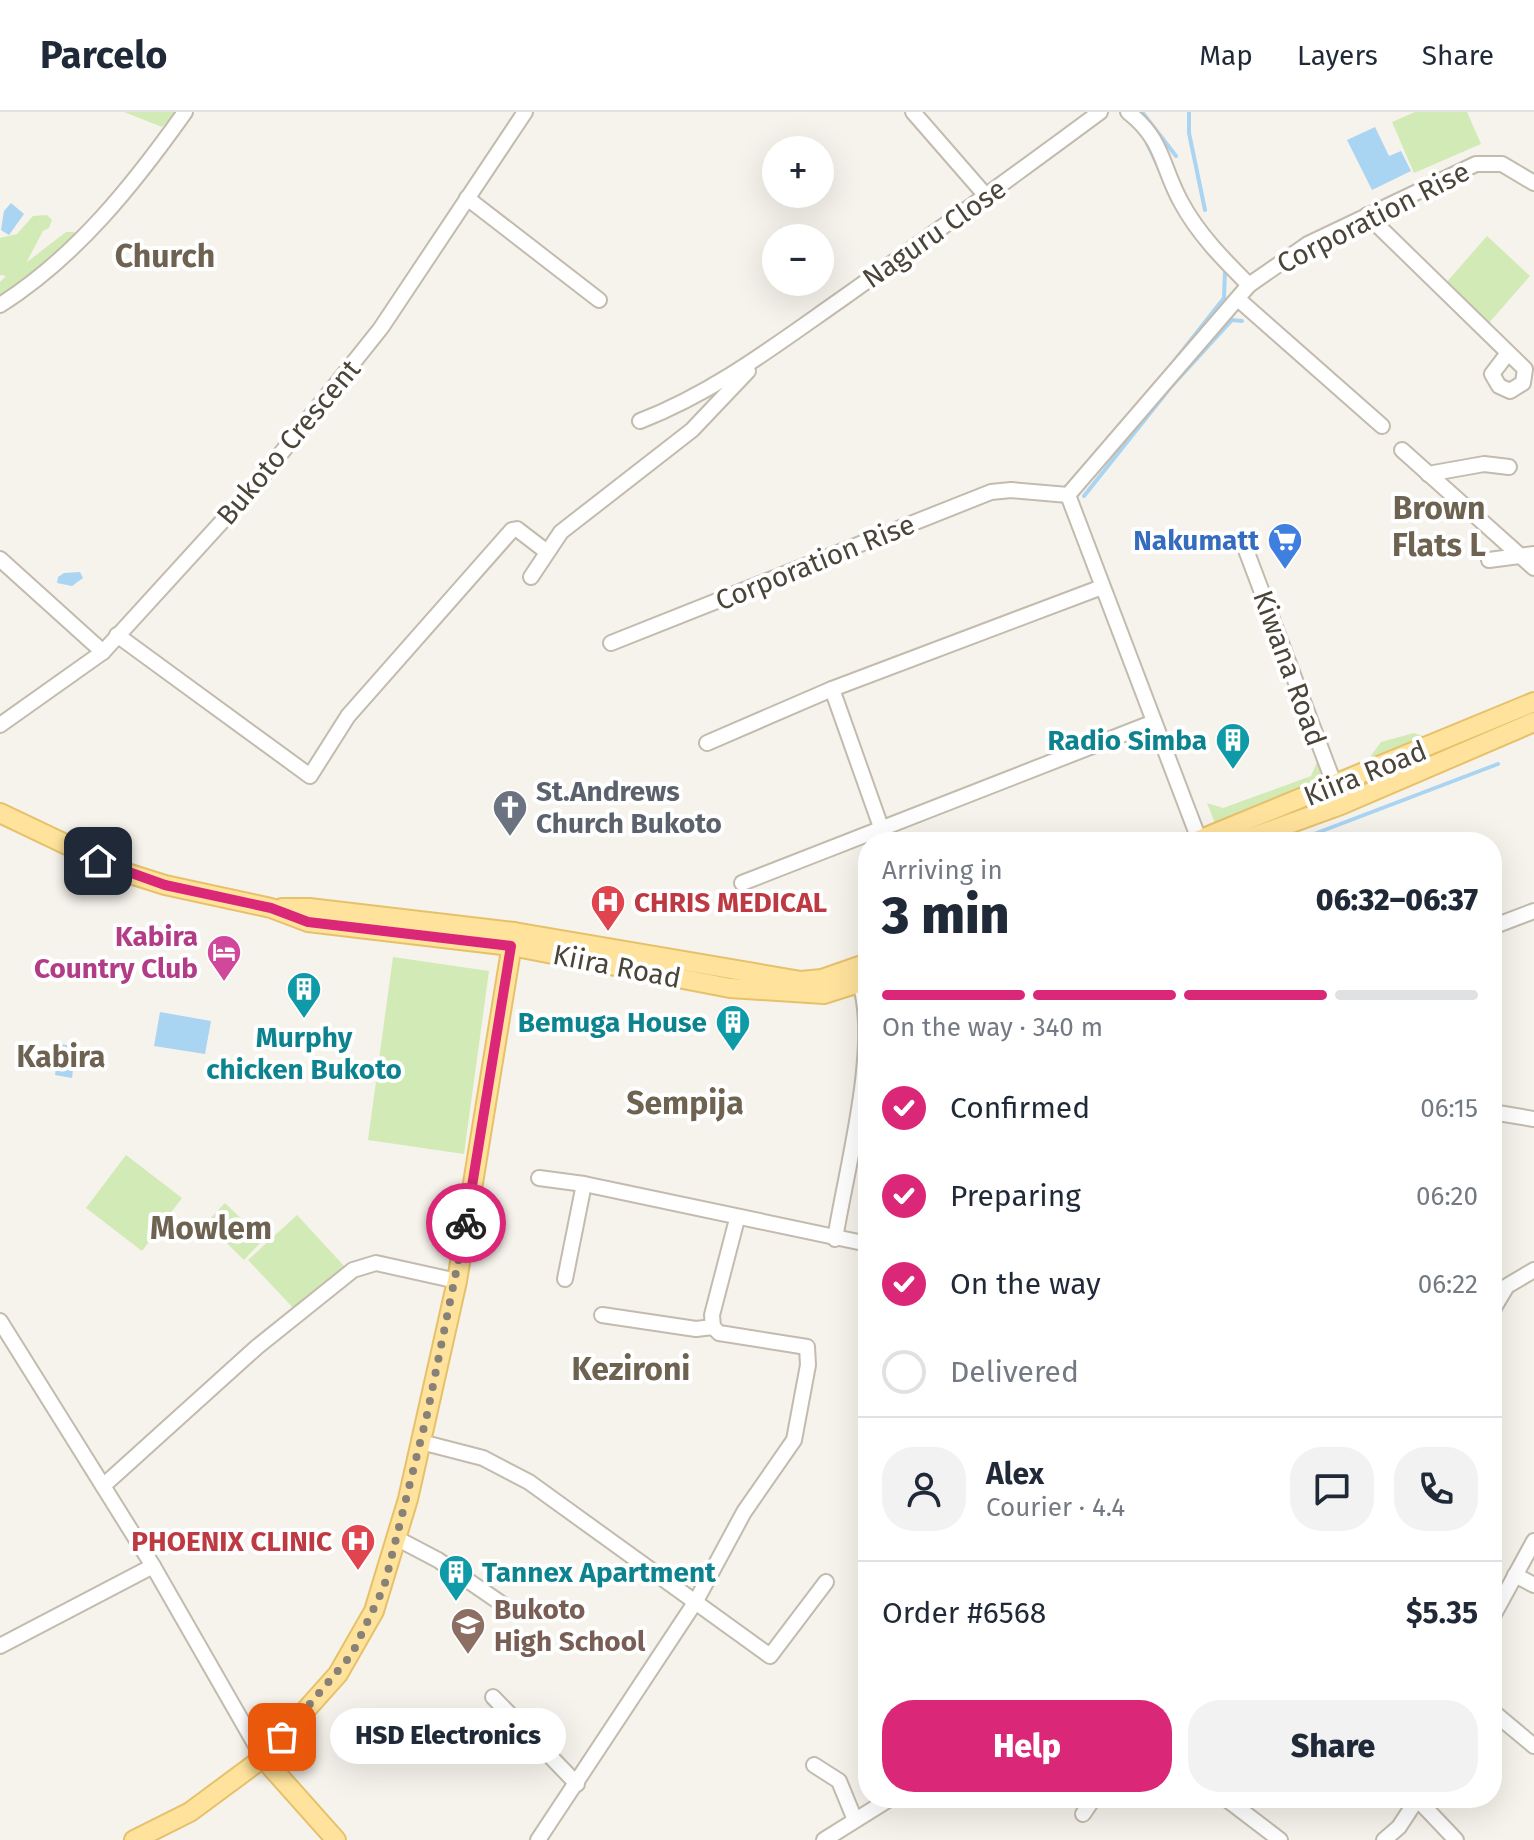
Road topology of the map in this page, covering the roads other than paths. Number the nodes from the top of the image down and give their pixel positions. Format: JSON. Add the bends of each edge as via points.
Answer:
{"nodes":[{"id":1,"x":185,"y":112,"type":"edge"},
{"id":2,"x":525,"y":112,"type":"edge"},
{"id":3,"x":913,"y":112,"type":"edge"},
{"id":4,"x":1100,"y":112,"type":"edge"},
{"id":5,"x":1128,"y":112,"type":"edge"},
{"id":6,"x":1534,"y":183,"type":"edge"},
{"id":7,"x":987,"y":197,"type":"junction"},
{"id":8,"x":467,"y":198,"type":"junction"},
{"id":9,"x":1367,"y":215,"type":"junction"},
{"id":10,"x":1249,"y":285,"type":"junction"},
{"id":11,"x":1238,"y":299,"type":"junction"},
{"id":12,"x":599,"y":300,"type":"dead end"},
{"id":13,"x":0,"y":305,"type":"edge"},
{"id":14,"x":764,"y":353,"type":"junction"},
{"id":15,"x":1508,"y":353,"type":"dead end"},
{"id":16,"x":640,"y":421,"type":"dead end"},
{"id":17,"x":1382,"y":426,"type":"dead end"},
{"id":18,"x":1402,"y":450,"type":"dead end"},
{"id":19,"x":1509,"y":467,"type":"dead end"},
{"id":20,"x":1428,"y":474,"type":"junction"},
{"id":21,"x":1068,"y":495,"type":"junction"},
{"id":22,"x":1246,"y":550,"type":"dead end"},
{"id":23,"x":547,"y":552,"type":"junction"},
{"id":24,"x":0,"y":559,"type":"edge"},
{"id":25,"x":1489,"y":560,"type":"dead end"},
{"id":26,"x":1530,"y":560,"type":"edge"},
{"id":27,"x":531,"y":577,"type":"dead end"},
{"id":28,"x":1102,"y":587,"type":"junction"},
{"id":29,"x":117,"y":635,"type":"junction"},
{"id":30,"x":611,"y":643,"type":"dead end"},
{"id":31,"x":103,"y":652,"type":"junction"},
{"id":32,"x":832,"y":689,"type":"junction"},
{"id":33,"x":1534,"y":702,"type":"edge"},
{"id":34,"x":1154,"y":722,"type":"junction"},
{"id":35,"x":1534,"y":722,"type":"edge"},
{"id":36,"x":0,"y":725,"type":"edge"},
{"id":37,"x":707,"y":743,"type":"dead end"},
{"id":38,"x":1335,"y":786,"type":"junction"},
{"id":39,"x":0,"y":813,"type":"edge"},
{"id":40,"x":882,"y":830,"type":"junction"},
{"id":41,"x":877,"y":832,"type":"edge"},
{"id":42,"x":1195,"y":832,"type":"edge"},
{"id":43,"x":1220,"y":832,"type":"edge"},
{"id":44,"x":1267,"y":832,"type":"edge"},
{"id":45,"x":858,"y":839,"type":"edge"},
{"id":46,"x":742,"y":883,"type":"dead end"},
{"id":47,"x":1534,"y":911,"type":"edge"},
{"id":48,"x":1502,"y":923,"type":"edge"},
{"id":49,"x":512,"y":939,"type":"junction"},
{"id":50,"x":858,"y":966,"type":"edge"},
{"id":51,"x":858,"y":983,"type":"edge"},
{"id":52,"x":858,"y":1096,"type":"edge"},
{"id":53,"x":1502,"y":1114,"type":"edge"},
{"id":54,"x":1534,"y":1119,"type":"edge"},
{"id":55,"x":539,"y":1178,"type":"dead end"},
{"id":56,"x":584,"y":1184,"type":"junction"},
{"id":57,"x":737,"y":1219,"type":"junction"},
{"id":58,"x":835,"y":1239,"type":"junction"},
{"id":59,"x":858,"y":1242,"type":"edge"},
{"id":60,"x":1534,"y":1270,"type":"edge"},
{"id":61,"x":565,"y":1279,"type":"dead end"},
{"id":62,"x":457,"y":1281,"type":"junction"},
{"id":63,"x":1502,"y":1294,"type":"edge"},
{"id":64,"x":602,"y":1315,"type":"dead end"},
{"id":65,"x":0,"y":1321,"type":"edge"},
{"id":66,"x":713,"y":1327,"type":"junction"},
{"id":67,"x":421,"y":1442,"type":"junction"},
{"id":68,"x":103,"y":1486,"type":"junction"},
{"id":69,"x":398,"y":1539,"type":"junction"},
{"id":70,"x":1534,"y":1541,"type":"edge"},
{"id":71,"x":153,"y":1566,"type":"junction"},
{"id":72,"x":1515,"y":1575,"type":"junction"},
{"id":73,"x":826,"y":1582,"type":"dead end"},
{"id":74,"x":1534,"y":1585,"type":"edge"},
{"id":75,"x":1502,"y":1599,"type":"edge"},
{"id":76,"x":696,"y":1601,"type":"junction"},
{"id":77,"x":508,"y":1608,"type":"dead end"},
{"id":78,"x":0,"y":1646,"type":"edge"},
{"id":79,"x":493,"y":1697,"type":"dead end"},
{"id":80,"x":1502,"y":1719,"type":"edge"},
{"id":81,"x":1534,"y":1746,"type":"edge"},
{"id":82,"x":263,"y":1758,"type":"junction"},
{"id":83,"x":814,"y":1765,"type":"dead end"},
{"id":84,"x":577,"y":1784,"type":"junction"},
{"id":85,"x":875,"y":1808,"type":"edge"},
{"id":86,"x":1087,"y":1808,"type":"edge"},
{"id":87,"x":1238,"y":1808,"type":"edge"},
{"id":88,"x":1412,"y":1808,"type":"edge"},
{"id":89,"x":1426,"y":1808,"type":"edge"},
{"id":90,"x":1083,"y":1814,"type":"dead end"},
{"id":91,"x":855,"y":1820,"type":"junction"},
{"id":92,"x":165,"y":1833,"type":"edge"},
{"id":93,"x":134,"y":1840,"type":"edge"},
{"id":94,"x":336,"y":1840,"type":"edge"},
{"id":95,"x":538,"y":1840,"type":"edge"},
{"id":96,"x":824,"y":1840,"type":"edge"},
{"id":97,"x":1280,"y":1840,"type":"edge"},
{"id":98,"x":1384,"y":1840,"type":"edge"},
{"id":99,"x":1456,"y":1840,"type":"edge"}],
"edges":[{"from":1,"to":13,"type":"street","via":[[104,216],[35,281]]},
{"from":2,"to":8,"type":"street","name":"Bukoto Crescent"},
{"from":3,"to":7,"type":"street"},
{"from":4,"to":7,"type":"street","name":"Naguru Close"},
{"from":5,"to":10,"type":"street","via":[[1156,141],[1179,199],[1198,229]]},
{"from":6,"to":9,"type":"street","name":"Corporation Rise","via":[[1509,167],[1484,161]]},
{"from":7,"to":14,"type":"street","name":"Naguru Close"},
{"from":8,"to":12,"type":"street"},
{"from":8,"to":29,"type":"street","name":"Bukoto Crescent","via":[[398,304],[322,404]]},
{"from":9,"to":10,"type":"street","name":"Corporation Rise","via":[[1308,244]]},
{"from":9,"to":15,"type":"street"},
{"from":10,"to":11,"type":"street","name":"Corporation Rise"},
{"from":11,"to":17,"type":"street"},
{"from":11,"to":21,"type":"street","name":"Corporation Rise"},
{"from":14,"to":16,"type":"street","name":"Naguru Close","via":[[682,404]]},
{"from":14,"to":23,"type":"street","via":[[692,430],[591,506]]},
{"from":18,"to":20,"type":"street"},
{"from":19,"to":20,"type":"street","via":[[1484,464]]},
{"from":20,"to":26,"type":"street"},
{"from":21,"to":28,"type":"street"},
{"from":21,"to":30,"type":"street","name":"Corporation Rise","via":[[991,492]]},
{"from":22,"to":38,"type":"street","name":"Kiwana Road"},
{"from":23,"to":27,"type":"street"},
{"from":23,"to":29,"type":"street","via":[[512,530],[348,716],[310,776]]},
{"from":24,"to":31,"type":"street"},
{"from":25,"to":26,"type":"street"},
{"from":28,"to":32,"type":"street"},
{"from":28,"to":34,"type":"street"},
{"from":29,"to":31,"type":"street","name":"Bukoto Crescent"},
{"from":31,"to":36,"type":"street","name":"Bukoto Crescent"},
{"from":32,"to":37,"type":"street"},
{"from":32,"to":40,"type":"street"},
{"from":33,"to":38,"type":"main road","name":"Kiira Road"},
{"from":34,"to":40,"type":"street"},
{"from":34,"to":42,"type":"street"},
{"from":35,"to":44,"type":"main road","name":"Kiira Road"},
{"from":38,"to":43,"type":"main road","name":"Kiira Road"},
{"from":39,"to":49,"type":"main road","name":"Kiira Road","via":[[124,872],[308,922]]},
{"from":40,"to":41,"type":"street"},
{"from":45,"to":46,"type":"street"},
{"from":47,"to":48,"type":"street"},
{"from":49,"to":50,"type":"main road","name":"Kiira Road","via":[[801,981]]},
{"from":49,"to":51,"type":"main road","name":"Kiira Road","via":[[730,988],[813,994]]},
{"from":49,"to":62,"type":"main road"},
{"from":52,"to":58,"type":"street"},
{"from":53,"to":54,"type":"street"},
{"from":55,"to":56,"type":"street"},
{"from":56,"to":57,"type":"street"},
{"from":56,"to":61,"type":"street"},
{"from":57,"to":58,"type":"street"},
{"from":57,"to":66,"type":"street"},
{"from":58,"to":59,"type":"street"},
{"from":60,"to":63,"type":"street"},
{"from":62,"to":67,"type":"main road"},
{"from":62,"to":68,"type":"street","via":[[376,1263],[353,1270],[257,1347]]},
{"from":64,"to":66,"type":"street"},
{"from":65,"to":68,"type":"street"},
{"from":66,"to":76,"type":"street","via":[[719,1333],[804,1345],[808,1365],[797,1435],[744,1512]]},
{"from":67,"to":69,"type":"main road"},
{"from":67,"to":76,"type":"street","via":[[512,1471]]},
{"from":68,"to":71,"type":"street"},
{"from":69,"to":77,"type":"street"},
{"from":69,"to":82,"type":"main road","via":[[374,1611],[352,1654]]},
{"from":70,"to":72,"type":"street"},
{"from":71,"to":78,"type":"street"},
{"from":71,"to":82,"type":"street"},
{"from":72,"to":74,"type":"street"},
{"from":72,"to":75,"type":"street"},
{"from":73,"to":76,"type":"street","via":[[770,1656]]},
{"from":76,"to":84,"type":"street"},
{"from":79,"to":84,"type":"street"},
{"from":80,"to":81,"type":"street"},
{"from":82,"to":92,"type":"main road"},
{"from":82,"to":94,"type":"main road"},
{"from":83,"to":91,"type":"street","via":[[839,1781]]},
{"from":84,"to":95,"type":"street"},
{"from":85,"to":91,"type":"street"},
{"from":86,"to":90,"type":"street"},
{"from":87,"to":97,"type":"street"},
{"from":88,"to":98,"type":"street"},
{"from":89,"to":99,"type":"street"},
{"from":91,"to":96,"type":"street"},
{"from":92,"to":93,"type":"main road"}]}
